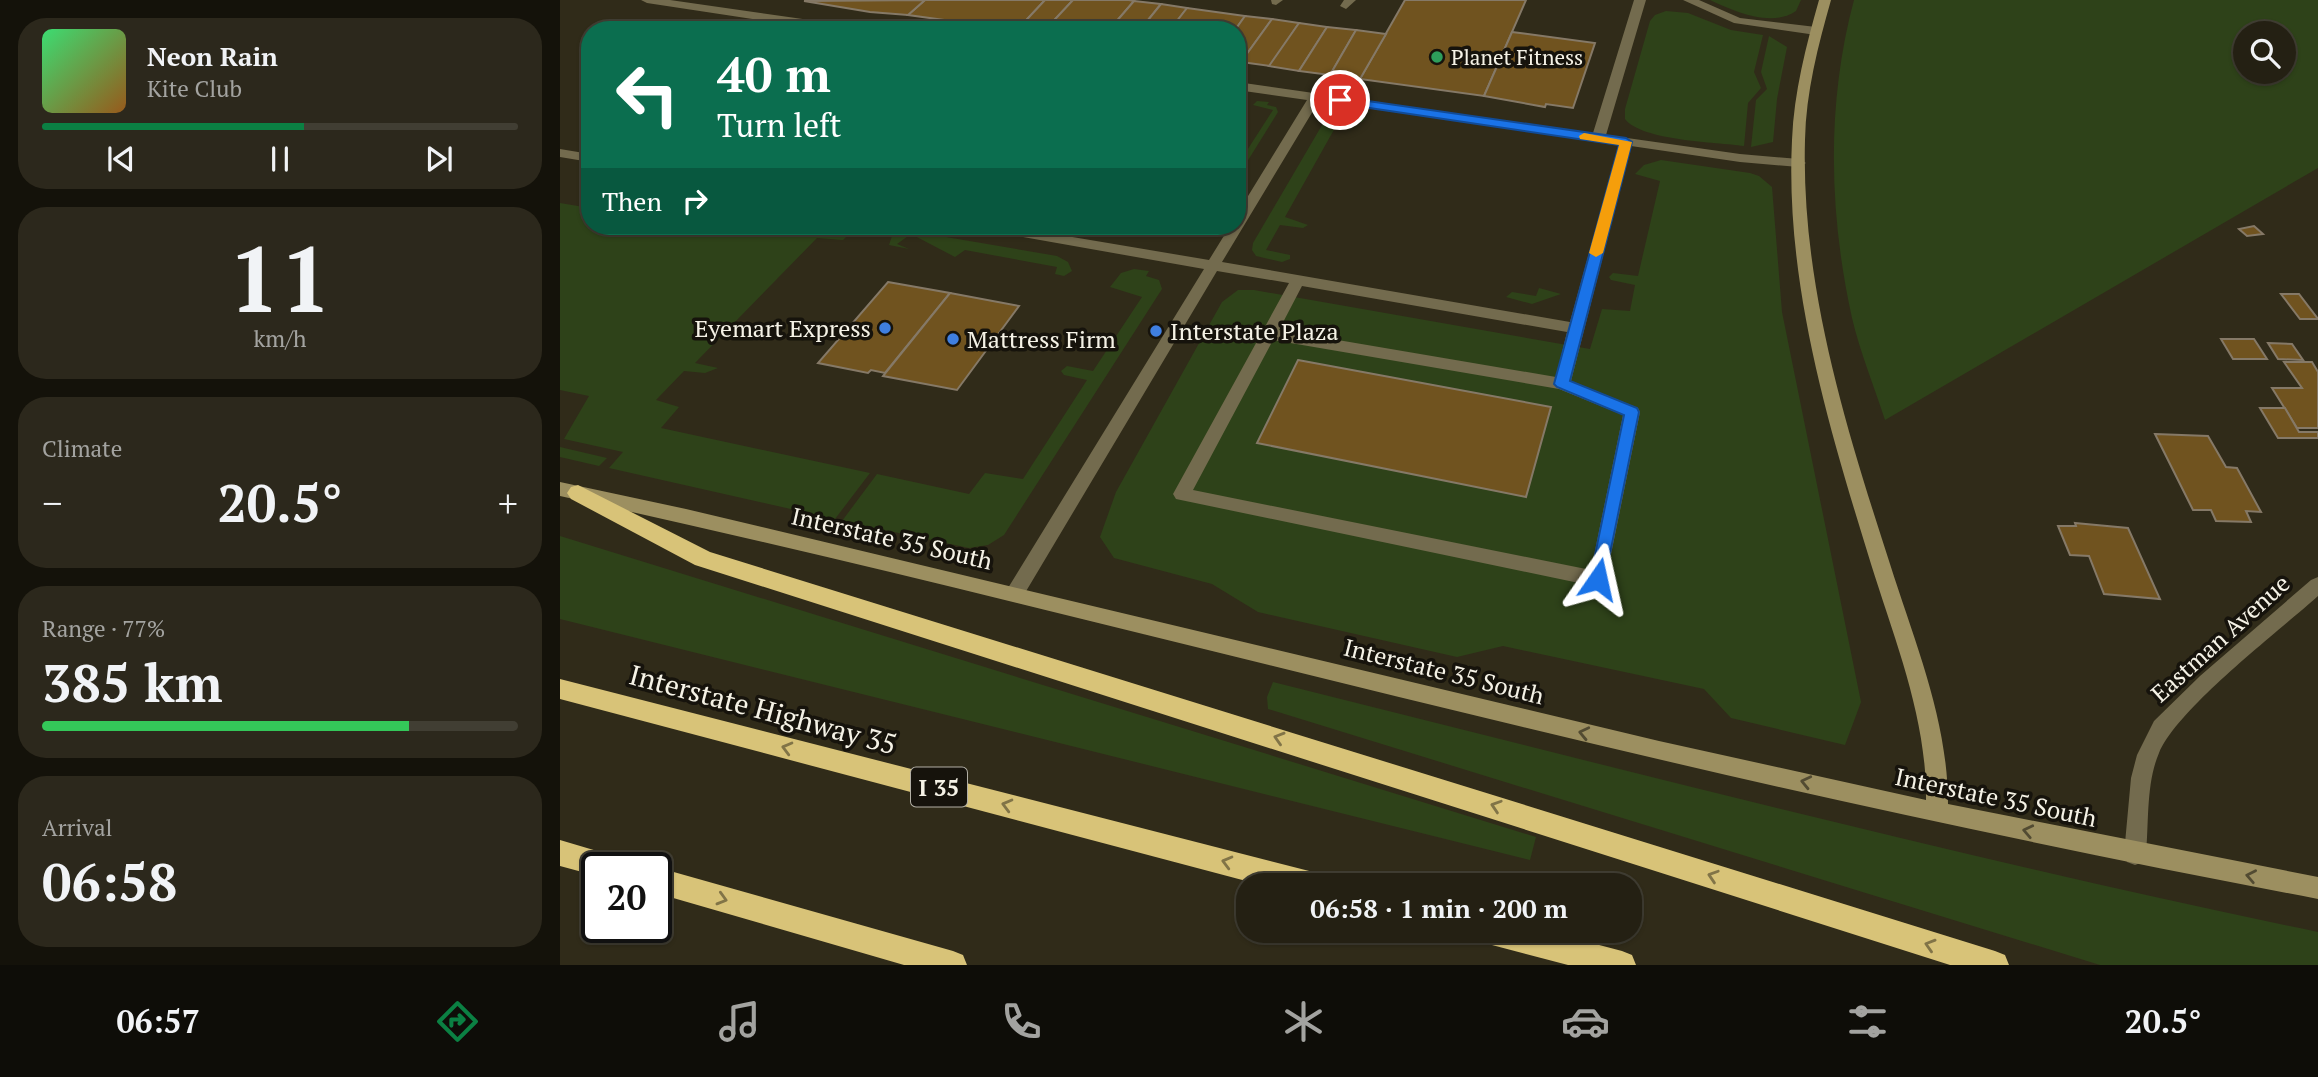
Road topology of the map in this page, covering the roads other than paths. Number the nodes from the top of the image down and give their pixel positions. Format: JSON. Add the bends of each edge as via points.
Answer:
{"nodes":[{"id":1,"x":647,"y":0,"type":"edge"},
{"id":2,"x":1640,"y":0,"type":"edge"},
{"id":3,"x":1689,"y":0,"type":"edge"},
{"id":4,"x":1825,"y":0,"type":"edge"},
{"id":5,"x":790,"y":21,"type":"edge"},
{"id":6,"x":1816,"y":31,"type":"junction"},
{"id":7,"x":1246,"y":87,"type":"edge"},
{"id":8,"x":1315,"y":97,"type":"junction"},
{"id":9,"x":1598,"y":138,"type":"junction"},
{"id":10,"x":1626,"y":142,"type":"junction"},
{"id":11,"x":560,"y":153,"type":"edge"},
{"id":12,"x":581,"y":156,"type":"edge"},
{"id":13,"x":1799,"y":163,"type":"junction"},
{"id":14,"x":1246,"y":211,"type":"edge"},
{"id":15,"x":1037,"y":235,"type":"edge"},
{"id":16,"x":1231,"y":235,"type":"edge"},
{"id":17,"x":1213,"y":265,"type":"junction"},
{"id":18,"x":1298,"y":280,"type":"junction"},
{"id":19,"x":1576,"y":328,"type":"junction"},
{"id":20,"x":1270,"y":334,"type":"junction"},
{"id":21,"x":1562,"y":384,"type":"junction"},
{"id":22,"x":569,"y":491,"type":"edge"},
{"id":23,"x":2318,"y":585,"type":"edge"},
{"id":24,"x":1015,"y":593,"type":"junction"},
{"id":25,"x":560,"y":689,"type":"edge"},
{"id":26,"x":1937,"y":812,"type":"junction"},
{"id":27,"x":560,"y":853,"type":"edge"},
{"id":28,"x":2135,"y":854,"type":"junction"},
{"id":29,"x":581,"y":859,"type":"edge"},
{"id":30,"x":1267,"y":873,"type":"edge"},
{"id":31,"x":672,"y":885,"type":"edge"},
{"id":32,"x":2318,"y":888,"type":"edge"},
{"id":33,"x":1538,"y":943,"type":"edge"},
{"id":34,"x":953,"y":965,"type":"edge"},
{"id":35,"x":1622,"y":965,"type":"edge"},
{"id":36,"x":1995,"y":965,"type":"edge"}],
"edges":[{"from":1,"to":5,"type":"street"},
{"from":2,"to":9,"type":"street"},
{"from":3,"to":6,"type":"street","via":[[1738,21]]},
{"from":4,"to":6,"type":"main road"},
{"from":6,"to":13,"type":"main road","via":[[1799,121]]},
{"from":7,"to":8,"type":"street"},
{"from":8,"to":9,"type":"street"},
{"from":8,"to":14,"type":"street"},
{"from":9,"to":10,"type":"street"},
{"from":10,"to":13,"type":"street"},
{"from":10,"to":19,"type":"street"},
{"from":11,"to":12,"type":"street"},
{"from":13,"to":26,"type":"main road","via":[[1804,243],[1817,322],[1845,438],[1926,708],[1935,757]]},
{"from":15,"to":17,"type":"street"},
{"from":16,"to":17,"type":"street"},
{"from":17,"to":18,"type":"street"},
{"from":17,"to":24,"type":"street"},
{"from":18,"to":19,"type":"street"},
{"from":18,"to":20,"type":"street"},
{"from":19,"to":21,"type":"street"},
{"from":20,"to":21,"type":"street"},
{"from":20,"to":21,"type":"street","via":[[1182,495],[1598,579],[1632,412]]},
{"from":22,"to":24,"type":"main road","name":"Interstate 35 South"},
{"from":36,"to":22,"type":"highway","one_way":true,"via":[[703,559]]},
{"from":23,"to":28,"type":"street","name":"Eastman Avenue","via":[[2161,727],[2142,778]]},
{"from":26,"to":24,"type":"main road","name":"Interstate 35 South","one_way":true,"via":[[1569,729]]},
{"from":30,"to":25,"type":"highway","name":"Interstate Highway 35","number":"I 35","one_way":true},
{"from":28,"to":26,"type":"main road","name":"Interstate 35 South","one_way":true},
{"from":27,"to":29,"type":"highway"},
{"from":32,"to":28,"type":"main road","name":"Interstate 35 South","one_way":true},
{"from":31,"to":34,"type":"highway","one_way":true},
{"from":33,"to":35,"type":"highway"}]}
